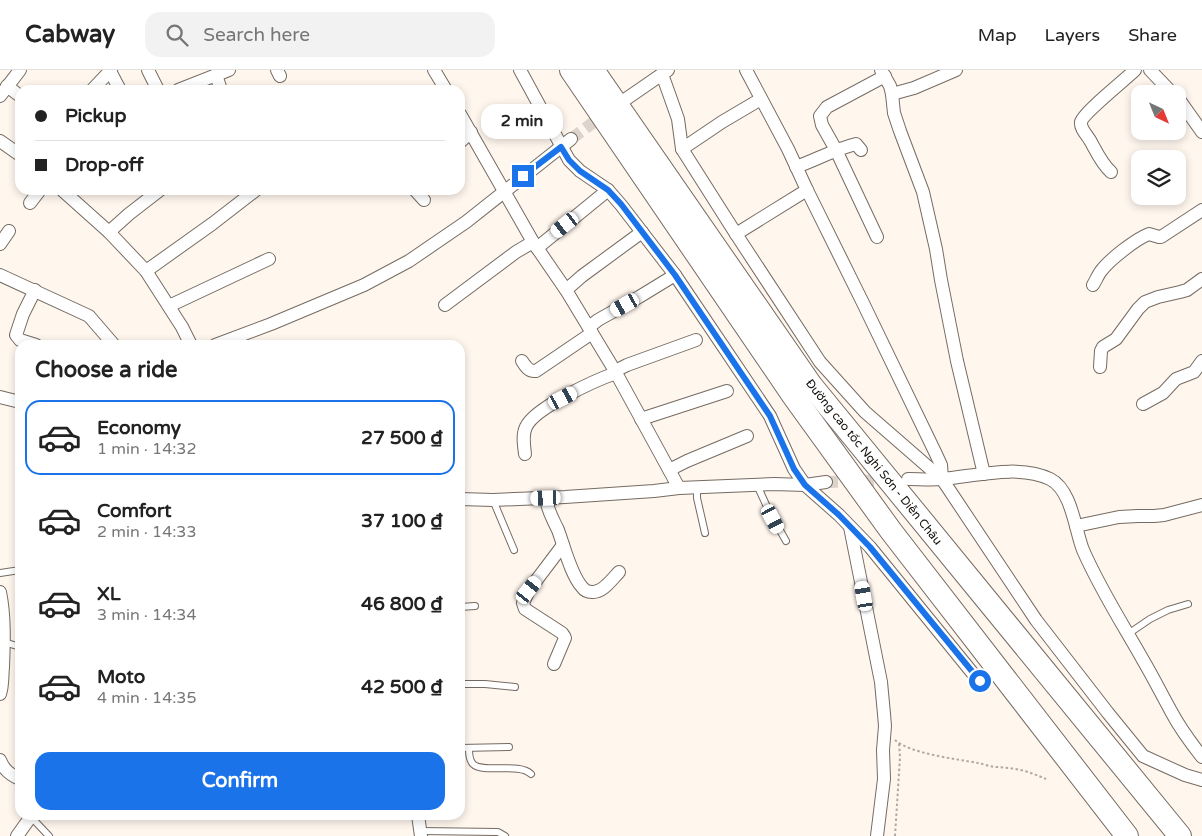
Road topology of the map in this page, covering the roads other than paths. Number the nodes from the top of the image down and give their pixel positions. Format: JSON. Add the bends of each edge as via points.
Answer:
{"nodes":[{"id":1,"x":20,"y":70,"type":"edge"},
{"id":2,"x":111,"y":70,"type":"edge"},
{"id":3,"x":148,"y":70,"type":"edge"},
{"id":4,"x":229,"y":70,"type":"edge"},
{"id":5,"x":434,"y":70,"type":"edge"},
{"id":6,"x":520,"y":70,"type":"edge"},
{"id":7,"x":571,"y":70,"type":"edge"},
{"id":8,"x":593,"y":70,"type":"edge"},
{"id":9,"x":746,"y":70,"type":"edge"},
{"id":10,"x":956,"y":70,"type":"edge"},
{"id":11,"x":1135,"y":70,"type":"edge"},
{"id":12,"x":1150,"y":70,"type":"edge"},
{"id":13,"x":665,"y":72,"type":"edge"},
{"id":14,"x":883,"y":73,"type":"edge"},
{"id":15,"x":216,"y":76,"type":"junction"},
{"id":16,"x":99,"y":85,"type":"edge"},
{"id":17,"x":118,"y":85,"type":"edge"},
{"id":18,"x":156,"y":85,"type":"edge"},
{"id":19,"x":193,"y":85,"type":"edge"},
{"id":20,"x":219,"y":85,"type":"edge"},
{"id":21,"x":443,"y":85,"type":"edge"},
{"id":22,"x":1164,"y":85,"type":"edge"},
{"id":23,"x":3,"y":91,"type":"edge"},
{"id":24,"x":892,"y":94,"type":"junction"},
{"id":25,"x":15,"y":95,"type":"edge"},
{"id":26,"x":626,"y":99,"type":"dead end"},
{"id":27,"x":761,"y":99,"type":"junction"},
{"id":28,"x":1186,"y":109,"type":"edge"},
{"id":29,"x":465,"y":122,"type":"edge"},
{"id":30,"x":471,"y":132,"type":"junction"},
{"id":31,"x":1202,"y":132,"type":"edge"},
{"id":32,"x":465,"y":137,"type":"edge"},
{"id":33,"x":0,"y":141,"type":"edge"},
{"id":34,"x":566,"y":143,"type":"junction"},
{"id":35,"x":682,"y":149,"type":"junction"},
{"id":36,"x":836,"y":150,"type":"junction"},
{"id":37,"x":861,"y":150,"type":"dead end"},
{"id":38,"x":15,"y":152,"type":"edge"},
{"id":39,"x":796,"y":167,"type":"junction"},
{"id":40,"x":1110,"y":172,"type":"dead end"},
{"id":41,"x":608,"y":190,"type":"junction"},
{"id":42,"x":806,"y":190,"type":"junction"},
{"id":43,"x":504,"y":192,"type":"junction"},
{"id":44,"x":36,"y":195,"type":"edge"},
{"id":45,"x":68,"y":195,"type":"edge"},
{"id":46,"x":154,"y":195,"type":"edge"},
{"id":47,"x":250,"y":195,"type":"edge"},
{"id":48,"x":420,"y":195,"type":"edge"},
{"id":49,"x":424,"y":200,"type":"dead end"},
{"id":50,"x":30,"y":203,"type":"dead end"},
{"id":51,"x":1202,"y":210,"type":"edge"},
{"id":52,"x":10,"y":231,"type":"dead end"},
{"id":53,"x":109,"y":232,"type":"junction"},
{"id":54,"x":642,"y":232,"type":"junction"},
{"id":55,"x":736,"y":234,"type":"junction"},
{"id":56,"x":877,"y":237,"type":"dead end"},
{"id":57,"x":0,"y":244,"type":"edge"},
{"id":58,"x":535,"y":245,"type":"junction"},
{"id":59,"x":268,"y":260,"type":"dead end"},
{"id":60,"x":146,"y":271,"type":"junction"},
{"id":61,"x":0,"y":274,"type":"edge"},
{"id":62,"x":675,"y":275,"type":"junction"},
{"id":63,"x":1202,"y":279,"type":"edge"},
{"id":64,"x":1094,"y":285,"type":"dead end"},
{"id":65,"x":35,"y":290,"type":"junction"},
{"id":66,"x":566,"y":290,"type":"junction"},
{"id":67,"x":445,"y":304,"type":"dead end"},
{"id":68,"x":169,"y":306,"type":"junction"},
{"id":69,"x":591,"y":330,"type":"junction"},
{"id":70,"x":20,"y":340,"type":"edge"},
{"id":71,"x":110,"y":340,"type":"edge"},
{"id":72,"x":188,"y":340,"type":"edge"},
{"id":73,"x":229,"y":340,"type":"edge"},
{"id":74,"x":696,"y":340,"type":"dead end"},
{"id":75,"x":522,"y":361,"type":"dead end"},
{"id":76,"x":1202,"y":361,"type":"edge"},
{"id":77,"x":1100,"y":367,"type":"dead end"},
{"id":78,"x":616,"y":372,"type":"junction"},
{"id":79,"x":727,"y":391,"type":"dead end"},
{"id":80,"x":0,"y":397,"type":"edge"},
{"id":81,"x":15,"y":401,"type":"edge"},
{"id":82,"x":1143,"y":404,"type":"dead end"},
{"id":83,"x":642,"y":419,"type":"junction"},
{"id":84,"x":747,"y":436,"type":"dead end"},
{"id":85,"x":525,"y":454,"type":"dead end"},
{"id":86,"x":670,"y":471,"type":"junction"},
{"id":87,"x":984,"y":474,"type":"junction"},
{"id":88,"x":908,"y":479,"type":"dead end"},
{"id":89,"x":942,"y":479,"type":"junction"},
{"id":90,"x":826,"y":482,"type":"tunnel mouth"},
{"id":91,"x":757,"y":485,"type":"junction"},
{"id":92,"x":805,"y":485,"type":"junction"},
{"id":93,"x":679,"y":488,"type":"junction"},
{"id":94,"x":697,"y":488,"type":"junction"},
{"id":95,"x":546,"y":498,"type":"junction"},
{"id":96,"x":465,"y":499,"type":"edge"},
{"id":97,"x":493,"y":500,"type":"junction"},
{"id":98,"x":1202,"y":506,"type":"edge"},
{"id":99,"x":1076,"y":526,"type":"junction"},
{"id":100,"x":850,"y":527,"type":"junction"},
{"id":101,"x":705,"y":533,"type":"dead end"},
{"id":102,"x":786,"y":541,"type":"dead end"},
{"id":103,"x":563,"y":545,"type":"junction"},
{"id":104,"x":514,"y":550,"type":"dead end"},
{"id":105,"x":15,"y":571,"type":"edge"},
{"id":106,"x":619,"y":572,"type":"dead end"},
{"id":107,"x":0,"y":573,"type":"edge"},
{"id":108,"x":0,"y":592,"type":"edge"},
{"id":109,"x":1188,"y":604,"type":"dead end"},
{"id":110,"x":475,"y":606,"type":"dead end"},
{"id":111,"x":465,"y":607,"type":"edge"},
{"id":112,"x":1128,"y":634,"type":"junction"},
{"id":113,"x":4,"y":642,"type":"junction"},
{"id":114,"x":15,"y":645,"type":"edge"},
{"id":115,"x":554,"y":664,"type":"dead end"},
{"id":116,"x":980,"y":681,"type":"dead end"},
{"id":117,"x":465,"y":684,"type":"edge"},
{"id":118,"x":515,"y":687,"type":"dead end"},
{"id":119,"x":0,"y":694,"type":"edge"},
{"id":120,"x":509,"y":748,"type":"dead end"},
{"id":121,"x":465,"y":749,"type":"edge"},
{"id":122,"x":469,"y":749,"type":"junction"},
{"id":123,"x":1202,"y":757,"type":"edge"},
{"id":124,"x":0,"y":760,"type":"edge"},
{"id":125,"x":531,"y":774,"type":"dead end"},
{"id":126,"x":15,"y":777,"type":"edge"},
{"id":127,"x":1202,"y":780,"type":"edge"},
{"id":128,"x":29,"y":820,"type":"edge"},
{"id":129,"x":35,"y":820,"type":"edge"},
{"id":130,"x":419,"y":820,"type":"edge"},
{"id":131,"x":420,"y":833,"type":"edge"},
{"id":132,"x":17,"y":836,"type":"edge"},
{"id":133,"x":49,"y":836,"type":"edge"},
{"id":134,"x":505,"y":836,"type":"edge"},
{"id":135,"x":877,"y":836,"type":"edge"},
{"id":136,"x":1126,"y":836,"type":"edge"},
{"id":137,"x":1180,"y":836,"type":"edge"}],
"edges":[{"from":1,"to":23,"type":"street"},
{"from":2,"to":16,"type":"street"},
{"from":2,"to":17,"type":"street"},
{"from":3,"to":18,"type":"street"},
{"from":4,"to":15,"type":"street"},
{"from":5,"to":21,"type":"street"},
{"from":6,"to":34,"type":"street"},
{"from":7,"to":136,"type":"highway","name":"Đường cao tốc Nghi Sơn - Diễn Châu","via":[[794,397],[885,523]]},
{"from":8,"to":137,"type":"highway","name":"Đường cao tốc Nghi Sơn - Diễn Châu","via":[[811,385]]},
{"from":9,"to":27,"type":"street"},
{"from":10,"to":24,"type":"street"},
{"from":11,"to":40,"type":"street","via":[[1094,107],[1081,124]]},
{"from":12,"to":22,"type":"street"},
{"from":13,"to":26,"type":"street"},
{"from":13,"to":35,"type":"street","via":[[678,118]]},
{"from":14,"to":24,"type":"street"},
{"from":14,"to":36,"type":"street","via":[[822,112],[822,125]]},
{"from":15,"to":19,"type":"street"},
{"from":15,"to":20,"type":"street"},
{"from":23,"to":25,"type":"street"},
{"from":24,"to":87,"type":"street","via":[[900,131],[923,192]]},
{"from":27,"to":35,"type":"street"},
{"from":27,"to":39,"type":"street"},
{"from":28,"to":31,"type":"street"},
{"from":29,"to":30,"type":"street"},
{"from":30,"to":32,"type":"street"},
{"from":30,"to":43,"type":"street"},
{"from":33,"to":38,"type":"street"},
{"from":34,"to":41,"type":"street","via":[[569,160]]},
{"from":34,"to":43,"type":"street"},
{"from":35,"to":55,"type":"street"},
{"from":36,"to":37,"type":"street","via":[[856,144]]},
{"from":36,"to":39,"type":"street"},
{"from":36,"to":56,"type":"street"},
{"from":39,"to":42,"type":"street"},
{"from":41,"to":54,"type":"street"},
{"from":41,"to":58,"type":"street"},
{"from":42,"to":55,"type":"street"},
{"from":42,"to":89,"type":"street","via":[[935,452],[941,465]]},
{"from":43,"to":58,"type":"street"},
{"from":43,"to":73,"type":"street","via":[[448,235],[380,277]]},
{"from":44,"to":50,"type":"street"},
{"from":45,"to":53,"type":"street"},
{"from":46,"to":53,"type":"street"},
{"from":47,"to":60,"type":"street"},
{"from":48,"to":49,"type":"street"},
{"from":51,"to":64,"type":"street","via":[[1161,237],[1149,234],[1139,239],[1102,270]]},
{"from":52,"to":57,"type":"street"},
{"from":53,"to":60,"type":"street"},
{"from":54,"to":62,"type":"street"},
{"from":54,"to":66,"type":"street"},
{"from":55,"to":89,"type":"street","via":[[820,362],[865,412]]},
{"from":58,"to":66,"type":"street"},
{"from":58,"to":67,"type":"street","via":[[516,252]]},
{"from":59,"to":68,"type":"street"},
{"from":60,"to":68,"type":"street"},
{"from":61,"to":65,"type":"street"},
{"from":62,"to":69,"type":"street","via":[[598,320]]},
{"from":62,"to":92,"type":"street","via":[[770,416],[794,469]]},
{"from":63,"to":77,"type":"street","via":[[1187,290],[1145,302],[1116,339],[1103,347]]},
{"from":65,"to":70,"type":"street","via":[[16,335]]},
{"from":65,"to":71,"type":"street","via":[[89,316]]},
{"from":66,"to":69,"type":"street"},
{"from":68,"to":72,"type":"street"},
{"from":69,"to":75,"type":"street","via":[[536,371],[529,370]]},
{"from":69,"to":78,"type":"street"},
{"from":74,"to":78,"type":"street"},
{"from":76,"to":82,"type":"street","via":[[1194,372],[1176,379],[1164,393]]},
{"from":78,"to":83,"type":"street"},
{"from":78,"to":85,"type":"street","via":[[551,404],[532,418],[524,429]]},
{"from":79,"to":83,"type":"street"},
{"from":80,"to":81,"type":"street"},
{"from":83,"to":86,"type":"street"},
{"from":84,"to":86,"type":"street"},
{"from":86,"to":93,"type":"street"},
{"from":87,"to":89,"type":"street"},
{"from":87,"to":99,"type":"street","via":[[1025,473],[1049,479],[1065,496]]},
{"from":88,"to":89,"type":"street"},
{"from":89,"to":127,"type":"street","via":[[1036,620],[1143,756]]},
{"from":90,"to":92,"type":"street"},
{"from":91,"to":92,"type":"street"},
{"from":91,"to":94,"type":"street"},
{"from":91,"to":102,"type":"lane"},
{"from":92,"to":100,"type":"street"},
{"from":93,"to":94,"type":"street"},
{"from":93,"to":95,"type":"street"},
{"from":94,"to":101,"type":"lane"},
{"from":95,"to":97,"type":"street"},
{"from":95,"to":103,"type":"street","via":[[546,506]]},
{"from":96,"to":97,"type":"street"},
{"from":97,"to":104,"type":"lane"},
{"from":98,"to":99,"type":"street","via":[[1164,515],[1119,517]]},
{"from":99,"to":112,"type":"street","via":[[1082,548],[1104,594]]},
{"from":100,"to":116,"type":"street"},
{"from":100,"to":135,"type":"street","via":[[881,682],[884,779]]},
{"from":103,"to":106,"type":"street","via":[[578,582],[586,590],[597,592]]},
{"from":103,"to":115,"type":"street","via":[[523,603],[525,609],[564,636]]},
{"from":105,"to":107,"type":"lane"},
{"from":108,"to":113,"type":"street"},
{"from":109,"to":112,"type":"lane","via":[[1168,610]]},
{"from":110,"to":111,"type":"lane"},
{"from":112,"to":123,"type":"street","via":[[1172,714]]},
{"from":113,"to":114,"type":"lane"},
{"from":113,"to":119,"type":"street"},
{"from":117,"to":118,"type":"lane"},
{"from":120,"to":122,"type":"lane"},
{"from":121,"to":122,"type":"lane"},
{"from":122,"to":125,"type":"lane","via":[[472,763],[479,768],[518,769]]},
{"from":124,"to":126,"type":"street"},
{"from":128,"to":132,"type":"street"},
{"from":129,"to":133,"type":"lane"},
{"from":130,"to":131,"type":"street"},
{"from":131,"to":134,"type":"lane","via":[[498,832]]}]}
